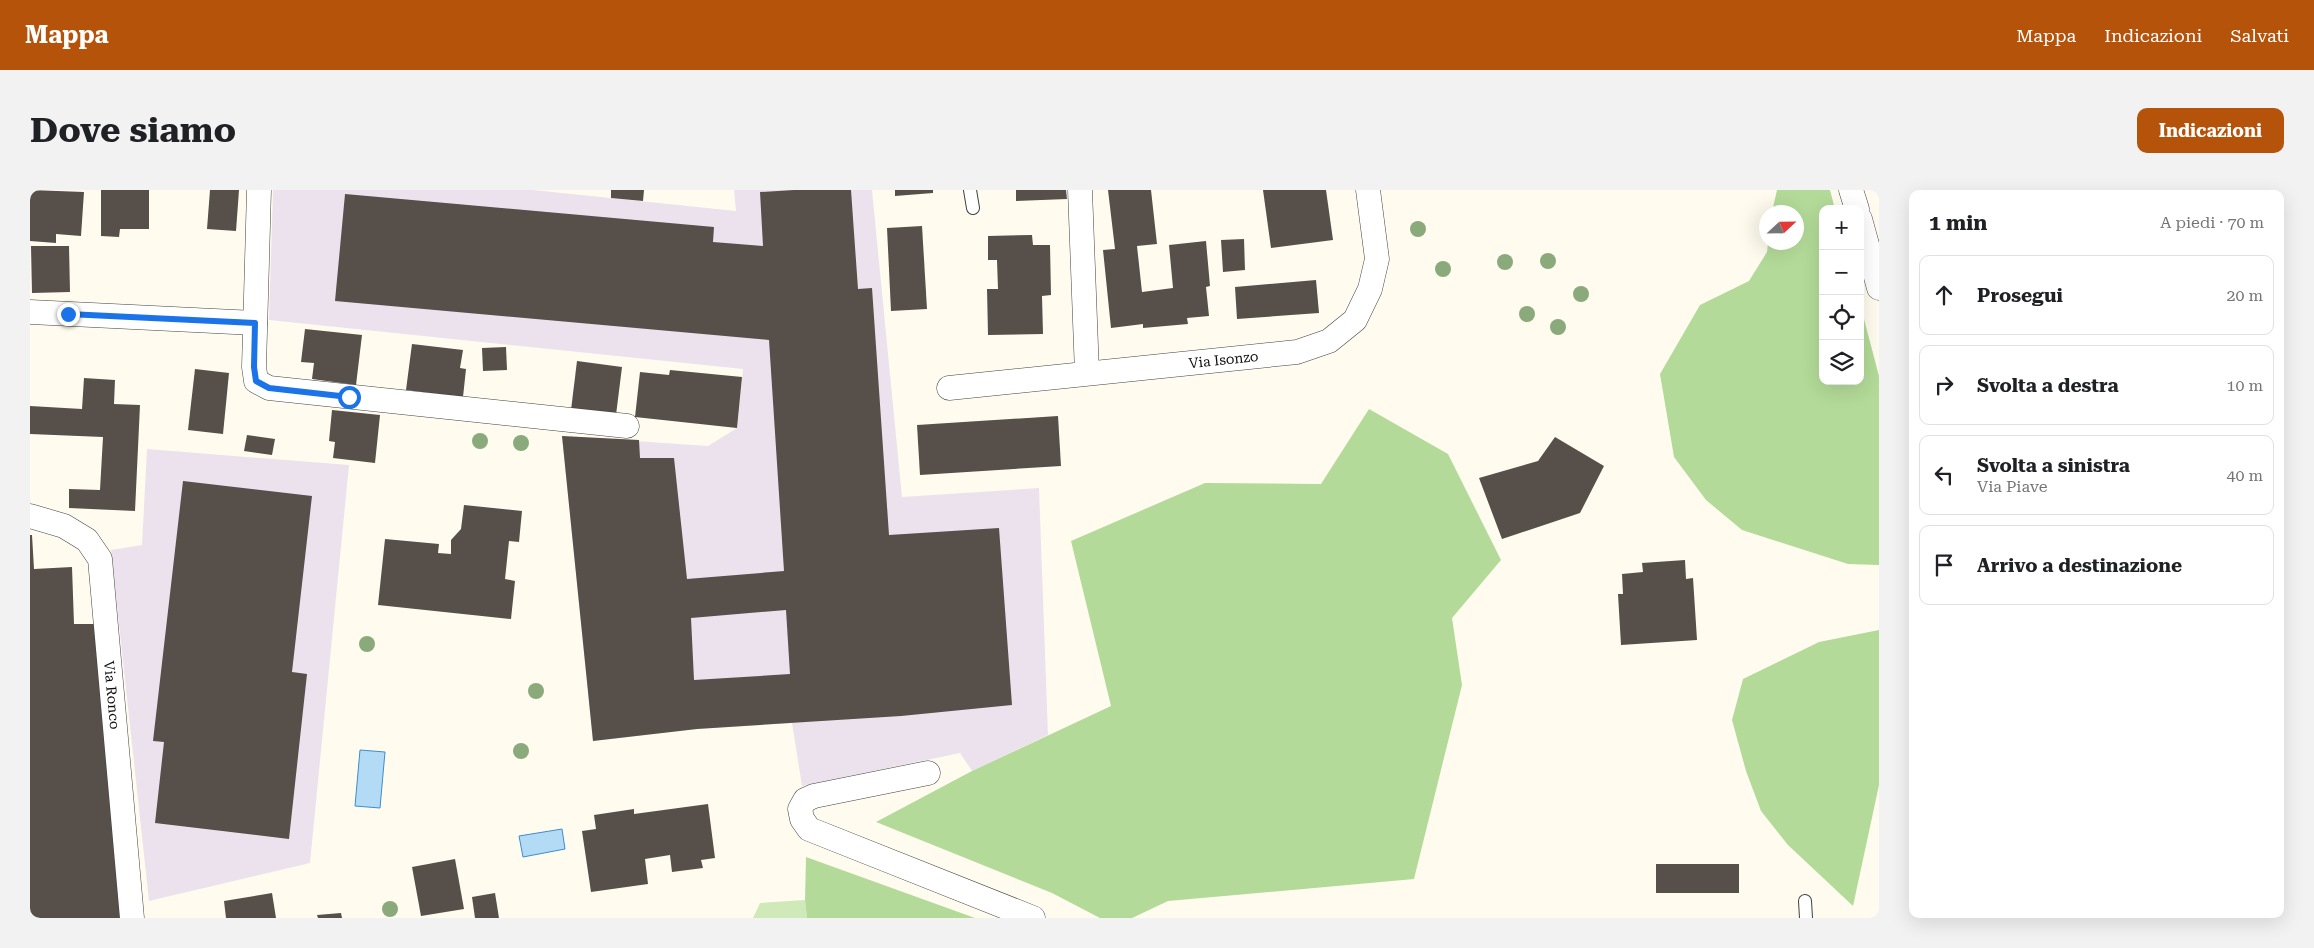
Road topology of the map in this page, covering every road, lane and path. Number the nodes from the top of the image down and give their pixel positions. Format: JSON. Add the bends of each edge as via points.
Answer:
{"nodes":[{"id":1,"x":259,"y":190,"type":"edge"},
{"id":2,"x":970,"y":190,"type":"edge"},
{"id":3,"x":1080,"y":190,"type":"edge"},
{"id":4,"x":1368,"y":190,"type":"edge"},
{"id":5,"x":1852,"y":190,"type":"edge"},
{"id":6,"x":1856,"y":205,"type":"edge"},
{"id":7,"x":973,"y":208,"type":"dead end"},
{"id":8,"x":1864,"y":234,"type":"edge"},
{"id":9,"x":1879,"y":288,"type":"edge"},
{"id":10,"x":30,"y":312,"type":"edge"},
{"id":11,"x":255,"y":323,"type":"junction"},
{"id":12,"x":1087,"y":373,"type":"junction"},
{"id":13,"x":949,"y":388,"type":"dead end"},
{"id":14,"x":627,"y":426,"type":"dead end"},
{"id":15,"x":30,"y":516,"type":"edge"},
{"id":16,"x":928,"y":773,"type":"dead end"},
{"id":17,"x":1805,"y":901,"type":"dead end"},
{"id":18,"x":132,"y":918,"type":"edge"},
{"id":19,"x":1033,"y":918,"type":"edge"},
{"id":20,"x":1806,"y":918,"type":"edge"}],
"edges":[{"from":1,"to":11,"type":"street"},
{"from":2,"to":7,"type":"lane"},
{"from":3,"to":12,"type":"street"},
{"from":4,"to":12,"type":"street","name":"Via Isonzo","via":[[1377,259],[1370,288],[1355,320],[1329,341],[1297,352]]},
{"from":5,"to":6,"type":"street"},
{"from":8,"to":9,"type":"street"},
{"from":10,"to":11,"type":"street"},
{"from":11,"to":14,"type":"street","via":[[256,381],[269,388]]},
{"from":12,"to":13,"type":"street","name":"Via Isonzo"},
{"from":15,"to":18,"type":"street","name":"Via Ronco","via":[[64,526],[87,540],[100,559]]},
{"from":16,"to":19,"type":"street","via":[[814,796],[805,800],[800,809],[802,819],[809,829]]},
{"from":17,"to":20,"type":"lane"}]}
